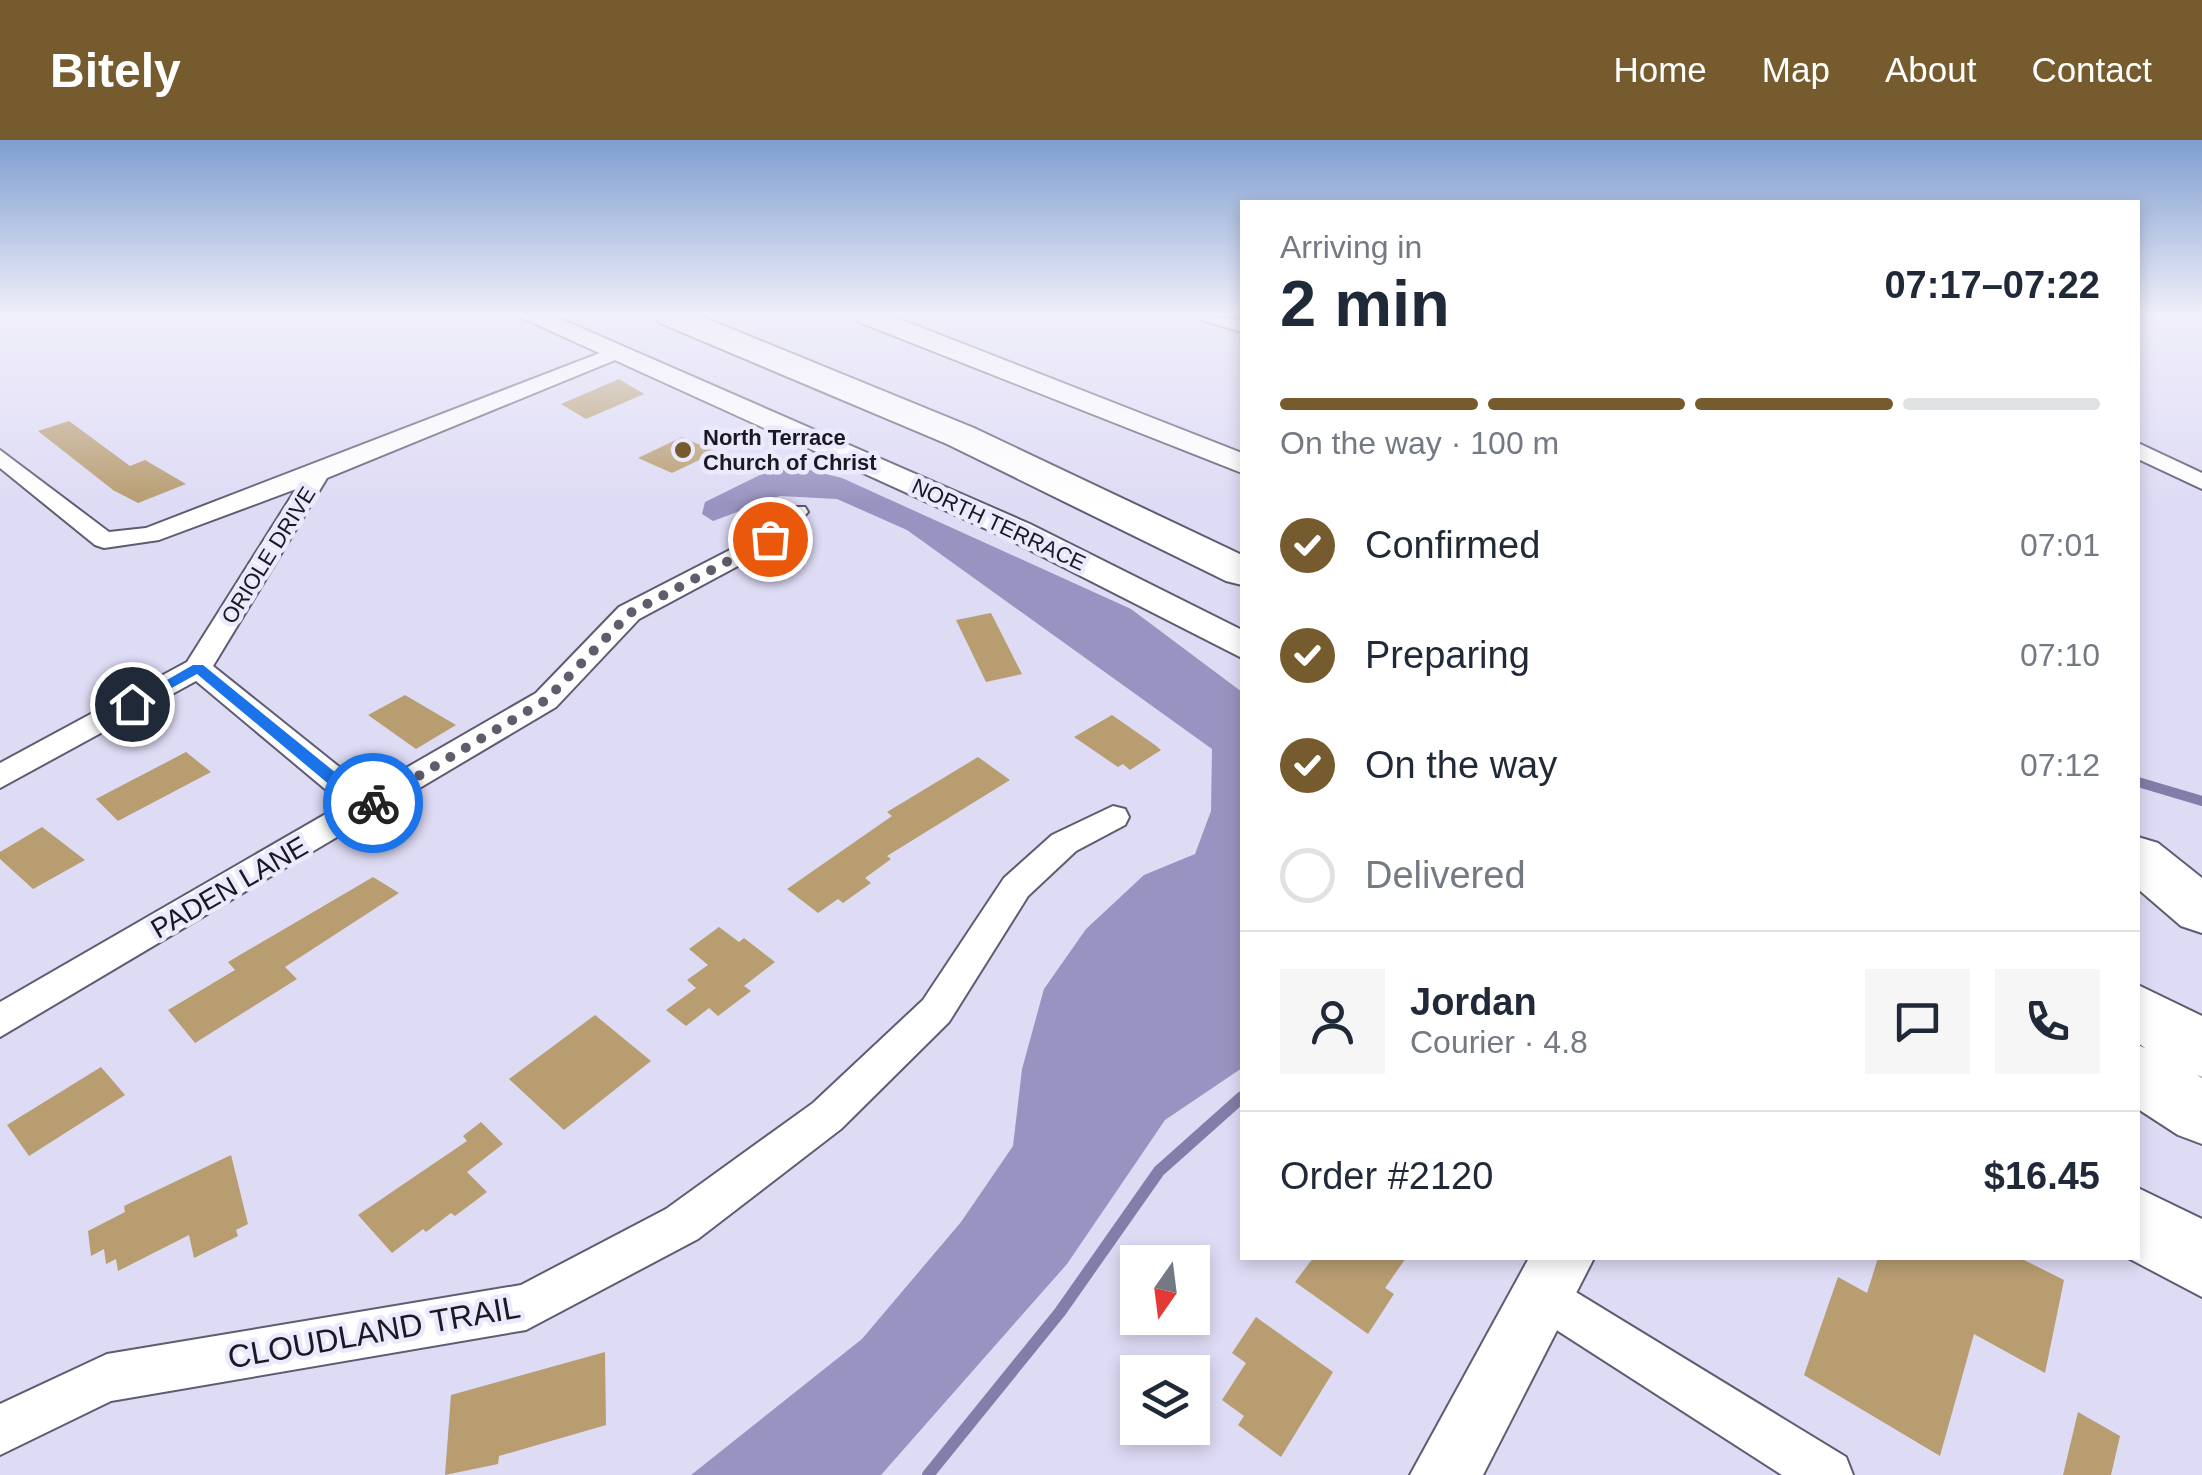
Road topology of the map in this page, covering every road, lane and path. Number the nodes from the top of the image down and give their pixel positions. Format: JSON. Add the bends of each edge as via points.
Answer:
{"nodes":[{"id":1,"x":553,"y":378,"type":"edge"},
{"id":2,"x":677,"y":378,"type":"edge"},
{"id":3,"x":822,"y":378,"type":"edge"},
{"id":4,"x":898,"y":378,"type":"edge"},
{"id":5,"x":1025,"y":378,"type":"edge"},
{"id":6,"x":2140,"y":451,"type":"edge"},
{"id":7,"x":0,"y":457,"type":"edge"},
{"id":8,"x":1240,"y":463,"type":"edge"},
{"id":9,"x":318,"y":474,"type":"junction"},
{"id":10,"x":2140,"y":474,"type":"edge"},
{"id":11,"x":12,"y":479,"type":"edge"},
{"id":12,"x":2202,"y":482,"type":"edge"},
{"id":13,"x":2202,"y":490,"type":"edge"},
{"id":14,"x":1174,"y":497,"type":"dead end"},
{"id":15,"x":796,"y":512,"type":"dead end"},
{"id":16,"x":1240,"y":571,"type":"edge"},
{"id":17,"x":1240,"y":645,"type":"edge"},
{"id":18,"x":198,"y":668,"type":"junction"},
{"id":19,"x":0,"y":777,"type":"edge"},
{"id":20,"x":367,"y":807,"type":"junction"},
{"id":21,"x":1114,"y":817,"type":"dead end"},
{"id":22,"x":2140,"y":860,"type":"edge"},
{"id":23,"x":2202,"y":910,"type":"edge"},
{"id":24,"x":2140,"y":1012,"type":"edge"},
{"id":25,"x":0,"y":1021,"type":"edge"},
{"id":26,"x":2202,"y":1049,"type":"edge"},
{"id":27,"x":2140,"y":1075,"type":"edge"},
{"id":28,"x":2202,"y":1114,"type":"edge"},
{"id":29,"x":2140,"y":1224,"type":"edge"},
{"id":30,"x":2202,"y":1260,"type":"edge"},
{"id":31,"x":1553,"y":1276,"type":"edge"},
{"id":32,"x":0,"y":1430,"type":"edge"},
{"id":33,"x":1445,"y":1475,"type":"edge"},
{"id":34,"x":1828,"y":1475,"type":"edge"}],
"edges":[{"from":1,"to":9,"type":"street","name":"ORIOLE DRIVE"},
{"from":2,"to":17,"type":"street","name":"NORTH TERRACE","via":[[1018,531]]},
{"from":3,"to":16,"type":"highway","via":[[979,443]]},
{"from":4,"to":14,"type":"highway"},
{"from":5,"to":8,"type":"street"},
{"from":6,"to":12,"type":"street"},
{"from":7,"to":11,"type":"street"},
{"from":9,"to":11,"type":"street","via":[[122,541],[104,540]]},
{"from":9,"to":18,"type":"street","name":"ORIOLE DRIVE"},
{"from":10,"to":13,"type":"street"},
{"from":15,"to":20,"type":"street","name":"PADEN LANE","via":[[770,539],[630,613],[546,700]]},
{"from":18,"to":19,"type":"street","name":"ORIOLE DRIVE"},
{"from":18,"to":20,"type":"street"},
{"from":20,"to":25,"type":"street","name":"PADEN LANE"},
{"from":21,"to":32,"type":"street","name":"CLOUDLAND TRAIL","via":[[1064,844],[1016,887],[936,1011],[827,1116],[682,1224],[526,1308],[108,1378]]},
{"from":22,"to":23,"type":"highway"},
{"from":24,"to":26,"type":"highway"},
{"from":27,"to":28,"type":"highway"},
{"from":29,"to":30,"type":"highway"},
{"from":31,"to":33,"type":"street"},
{"from":31,"to":34,"type":"street"}]}
